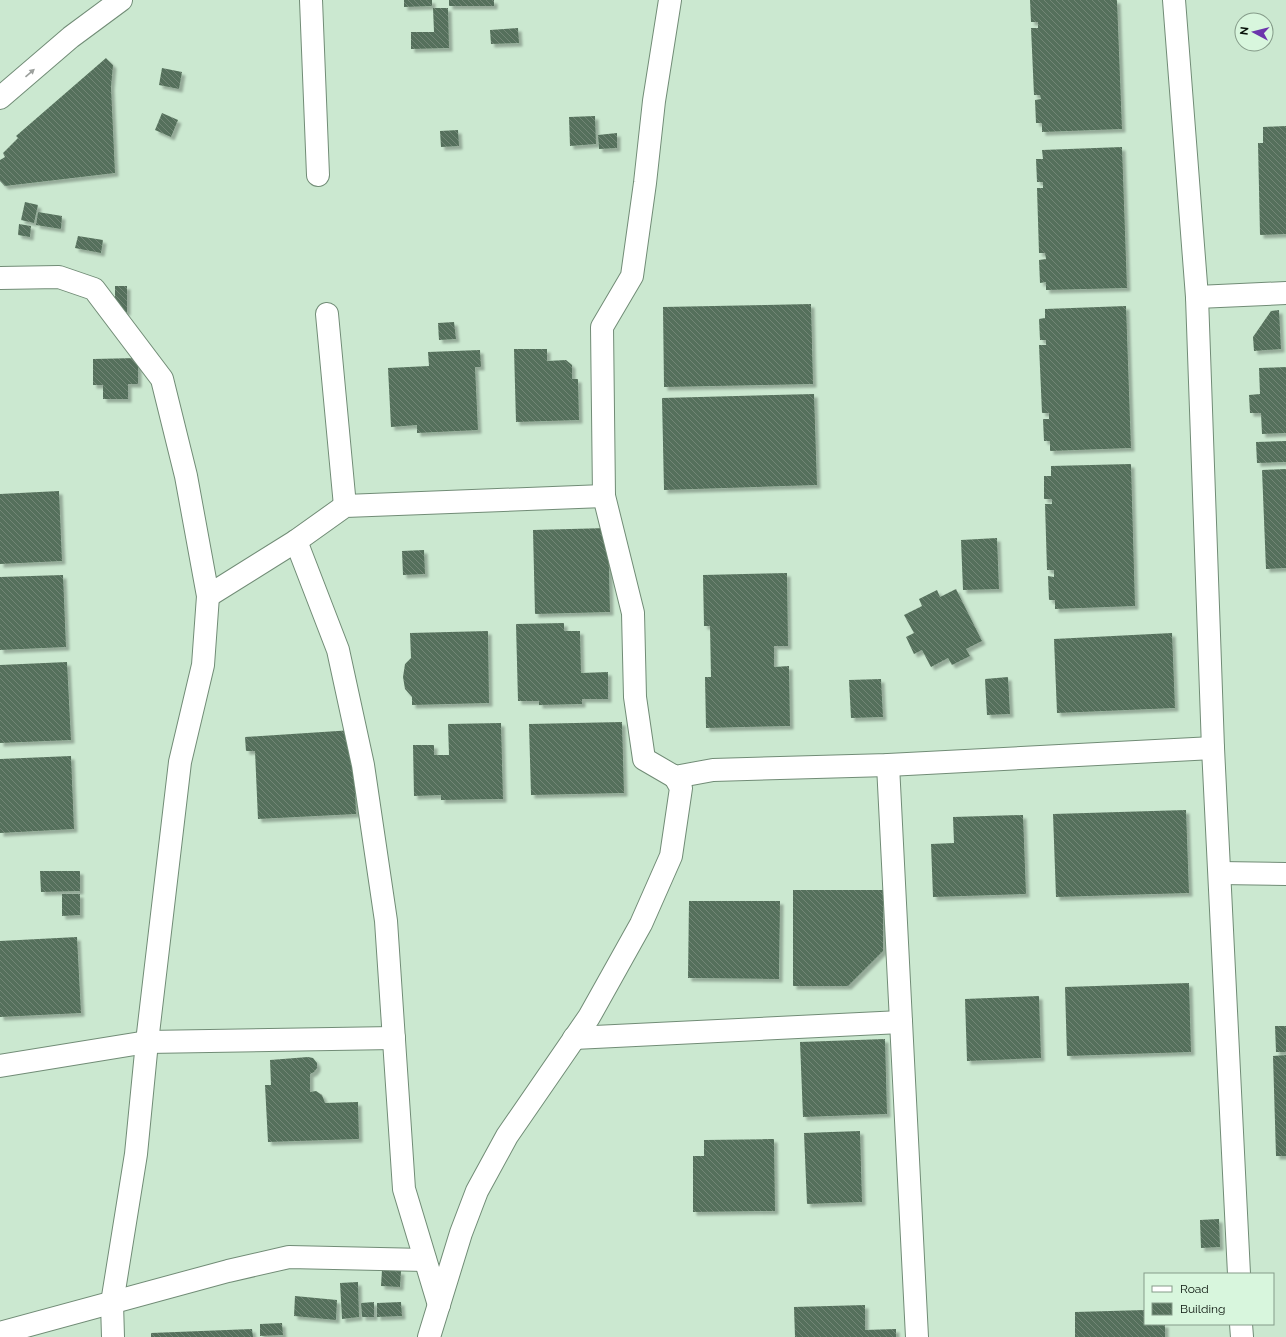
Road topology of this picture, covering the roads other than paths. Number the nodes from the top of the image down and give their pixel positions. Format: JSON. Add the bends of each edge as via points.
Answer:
{"nodes":[{"id":1,"x":121,"y":0,"type":"edge"},
{"id":2,"x":311,"y":0,"type":"edge"},
{"id":3,"x":670,"y":0,"type":"edge"},
{"id":4,"x":1174,"y":0,"type":"edge"},
{"id":5,"x":0,"y":98,"type":"edge"},
{"id":6,"x":318,"y":175,"type":"dead end"},
{"id":7,"x":0,"y":278,"type":"edge"},
{"id":8,"x":1286,"y":293,"type":"edge"},
{"id":9,"x":1197,"y":297,"type":"junction"},
{"id":10,"x":327,"y":314,"type":"dead end"},
{"id":11,"x":604,"y":496,"type":"junction"},
{"id":12,"x":345,"y":506,"type":"junction"},
{"id":13,"x":296,"y":541,"type":"junction"},
{"id":14,"x":208,"y":596,"type":"junction"},
{"id":15,"x":1213,"y":748,"type":"junction"},
{"id":16,"x":888,"y":765,"type":"junction"},
{"id":17,"x":675,"y":777,"type":"junction"},
{"id":18,"x":1220,"y":873,"type":"junction"},
{"id":19,"x":1286,"y":874,"type":"edge"},
{"id":20,"x":901,"y":1022,"type":"junction"},
{"id":21,"x":394,"y":1038,"type":"junction"},
{"id":22,"x":574,"y":1038,"type":"junction"},
{"id":23,"x":146,"y":1042,"type":"junction"},
{"id":24,"x":0,"y":1066,"type":"edge"},
{"id":25,"x":425,"y":1260,"type":"junction"},
{"id":26,"x":1239,"y":1273,"type":"edge"},
{"id":27,"x":112,"y":1303,"type":"junction"},
{"id":28,"x":439,"y":1305,"type":"junction"},
{"id":29,"x":1241,"y":1325,"type":"edge"},
{"id":30,"x":0,"y":1333,"type":"edge"},
{"id":31,"x":113,"y":1337,"type":"edge"},
{"id":32,"x":429,"y":1337,"type":"edge"},
{"id":33,"x":917,"y":1337,"type":"edge"},
{"id":34,"x":1242,"y":1337,"type":"edge"}],
"edges":[{"from":5,"to":1,"type":"street","one_way":true,"via":[[71,37]]},
{"from":2,"to":6,"type":"street"},
{"from":3,"to":11,"type":"street","via":[[654,101],[646,183],[632,276],[602,327]]},
{"from":4,"to":9,"type":"street"},
{"from":7,"to":14,"type":"street","via":[[59,277],[94,289],[162,379],[186,476]]},
{"from":8,"to":9,"type":"street"},
{"from":9,"to":15,"type":"street"},
{"from":10,"to":12,"type":"street"},
{"from":11,"to":12,"type":"street"},
{"from":11,"to":17,"type":"street","via":[[633,613],[635,697],[644,759]]},
{"from":12,"to":13,"type":"street"},
{"from":13,"to":14,"type":"street"},
{"from":13,"to":21,"type":"street","via":[[338,650],[363,765],[386,921]]},
{"from":14,"to":23,"type":"street","via":[[203,665],[180,762]]},
{"from":15,"to":16,"type":"street"},
{"from":15,"to":18,"type":"street"},
{"from":16,"to":17,"type":"street","via":[[713,770]]},
{"from":16,"to":20,"type":"street"},
{"from":17,"to":22,"type":"street","via":[[681,788],[671,856],[641,924],[589,1017]]},
{"from":18,"to":19,"type":"street"},
{"from":18,"to":26,"type":"street"},
{"from":20,"to":22,"type":"street"},
{"from":20,"to":33,"type":"street"},
{"from":21,"to":23,"type":"street"},
{"from":21,"to":25,"type":"street","via":[[404,1189]]},
{"from":22,"to":28,"type":"street","via":[[507,1136],[477,1191],[461,1232]]},
{"from":23,"to":24,"type":"street"},
{"from":23,"to":27,"type":"street","via":[[136,1154]]},
{"from":25,"to":27,"type":"street","via":[[289,1257]]},
{"from":25,"to":28,"type":"street"},
{"from":27,"to":30,"type":"street"},
{"from":27,"to":31,"type":"street"},
{"from":28,"to":32,"type":"street"},
{"from":29,"to":34,"type":"street"}]}
